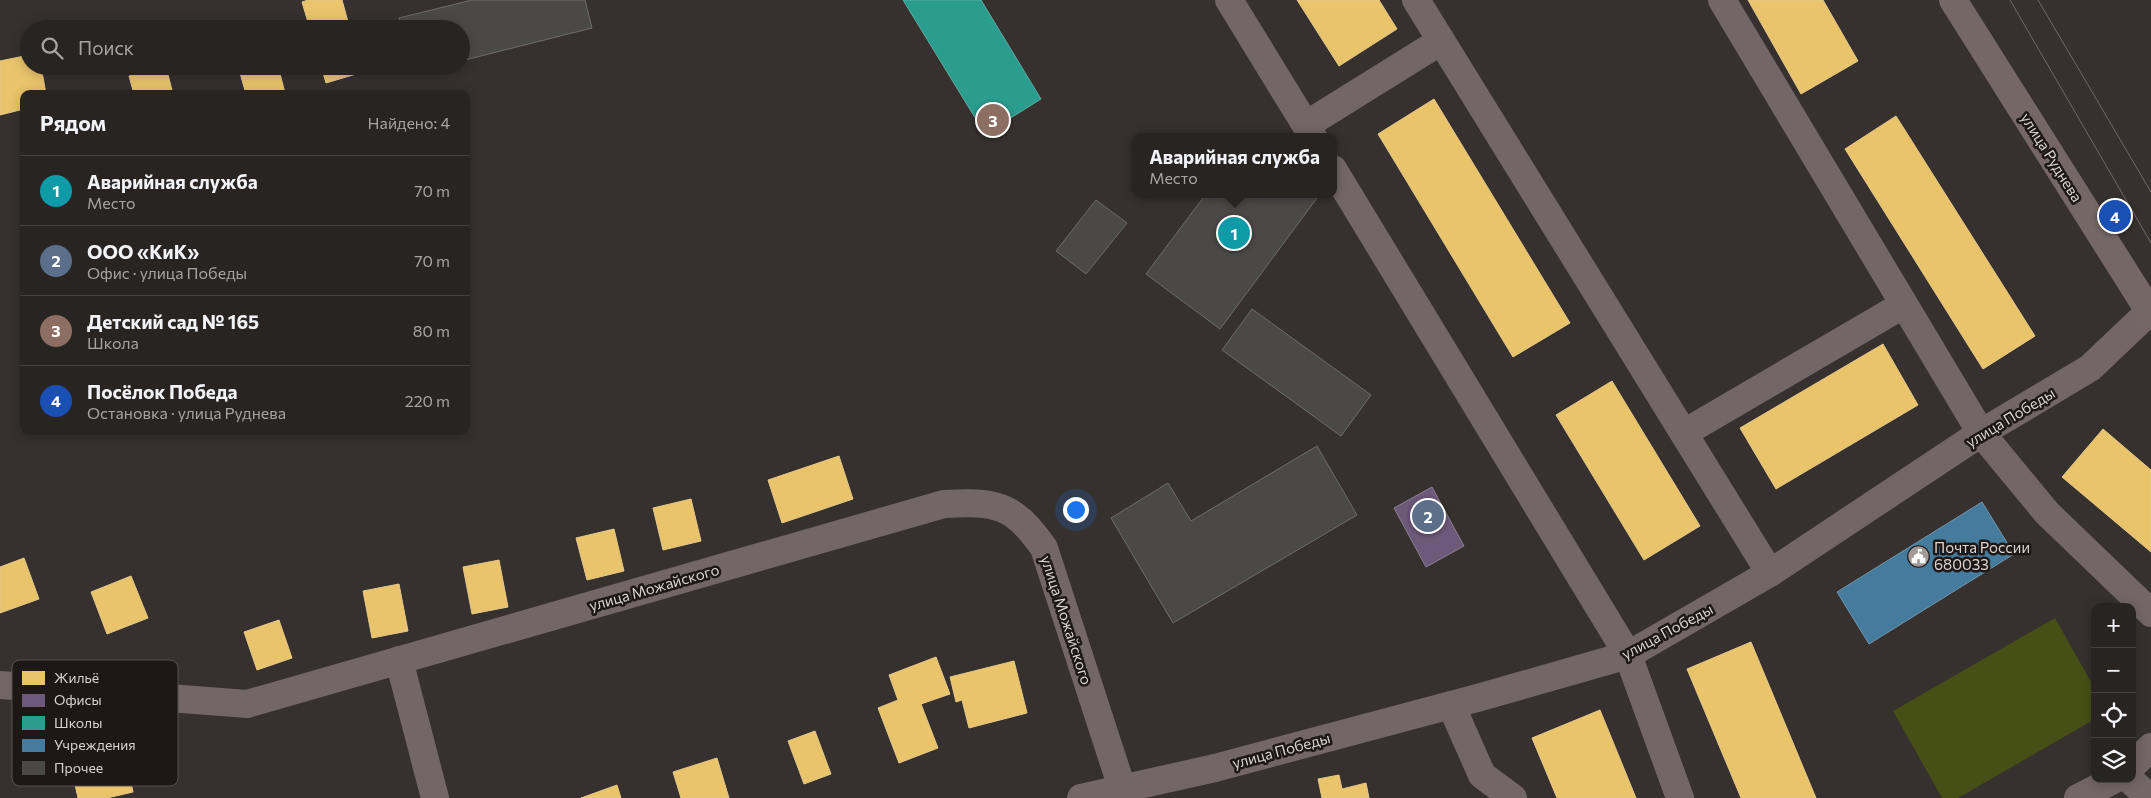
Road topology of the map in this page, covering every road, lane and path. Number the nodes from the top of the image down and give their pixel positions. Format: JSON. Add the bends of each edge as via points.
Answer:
{"nodes":[{"id":1,"x":1229,"y":0,"type":"edge"},
{"id":2,"x":1416,"y":0,"type":"edge"},
{"id":3,"x":1722,"y":0,"type":"edge"},
{"id":4,"x":1953,"y":0,"type":"edge"},
{"id":5,"x":1441,"y":41,"type":"junction"},
{"id":6,"x":1309,"y":131,"type":"edge"},
{"id":7,"x":1337,"y":177,"type":"edge"},
{"id":8,"x":1903,"y":305,"type":"junction"},
{"id":9,"x":2150,"y":313,"type":"edge"},
{"id":10,"x":1684,"y":433,"type":"junction"},
{"id":11,"x":1981,"y":434,"type":"junction"},
{"id":12,"x":1770,"y":573,"type":"junction"},
{"id":13,"x":2151,"y":613,"type":"edge"},
{"id":14,"x":1628,"y":655,"type":"junction"},
{"id":15,"x":399,"y":660,"type":"junction"},
{"id":16,"x":178,"y":699,"type":"edge"},
{"id":17,"x":1451,"y":705,"type":"junction"},
{"id":18,"x":2151,"y":746,"type":"edge"},
{"id":19,"x":2136,"y":762,"type":"edge"},
{"id":20,"x":2107,"y":783,"type":"edge"},
{"id":21,"x":2133,"y":783,"type":"edge"},
{"id":22,"x":1122,"y":788,"type":"junction"},
{"id":23,"x":435,"y":798,"type":"edge"},
{"id":24,"x":1081,"y":798,"type":"edge"},
{"id":25,"x":1513,"y":798,"type":"edge"},
{"id":26,"x":1680,"y":798,"type":"edge"},
{"id":27,"x":2078,"y":798,"type":"edge"},
{"id":28,"x":2150,"y":798,"type":"edge"}],
"edges":[{"from":1,"to":6,"type":"street"},
{"from":2,"to":5,"type":"street"},
{"from":3,"to":8,"type":"street"},
{"from":4,"to":9,"type":"main road","name":"улица Руднева"},
{"from":5,"to":6,"type":"street"},
{"from":5,"to":10,"type":"street"},
{"from":7,"to":14,"type":"street"},
{"from":8,"to":10,"type":"street"},
{"from":8,"to":11,"type":"street"},
{"from":9,"to":11,"type":"street","name":"улица Победы","via":[[2090,368]]},
{"from":10,"to":12,"type":"street"},
{"from":11,"to":12,"type":"street","name":"улица Победы"},
{"from":11,"to":13,"type":"street","via":[[2047,513]]},
{"from":12,"to":14,"type":"street","name":"улица Победы"},
{"from":14,"to":17,"type":"street","name":"улица Победы"},
{"from":14,"to":26,"type":"street"},
{"from":15,"to":16,"type":"street","name":"улица Можайского","via":[[247,704]]},
{"from":15,"to":22,"type":"street","name":"улица Можайского","via":[[944,504],[980,502],[1009,510],[1028,526],[1044,548]]},
{"from":15,"to":23,"type":"street"},
{"from":17,"to":22,"type":"street","name":"улица Победы","via":[[1215,768]]},
{"from":17,"to":25,"type":"street","via":[[1482,776]]},
{"from":18,"to":19,"type":"street"},
{"from":20,"to":27,"type":"street"},
{"from":21,"to":28,"type":"street"},
{"from":22,"to":24,"type":"street","name":"улица Победы"}]}
